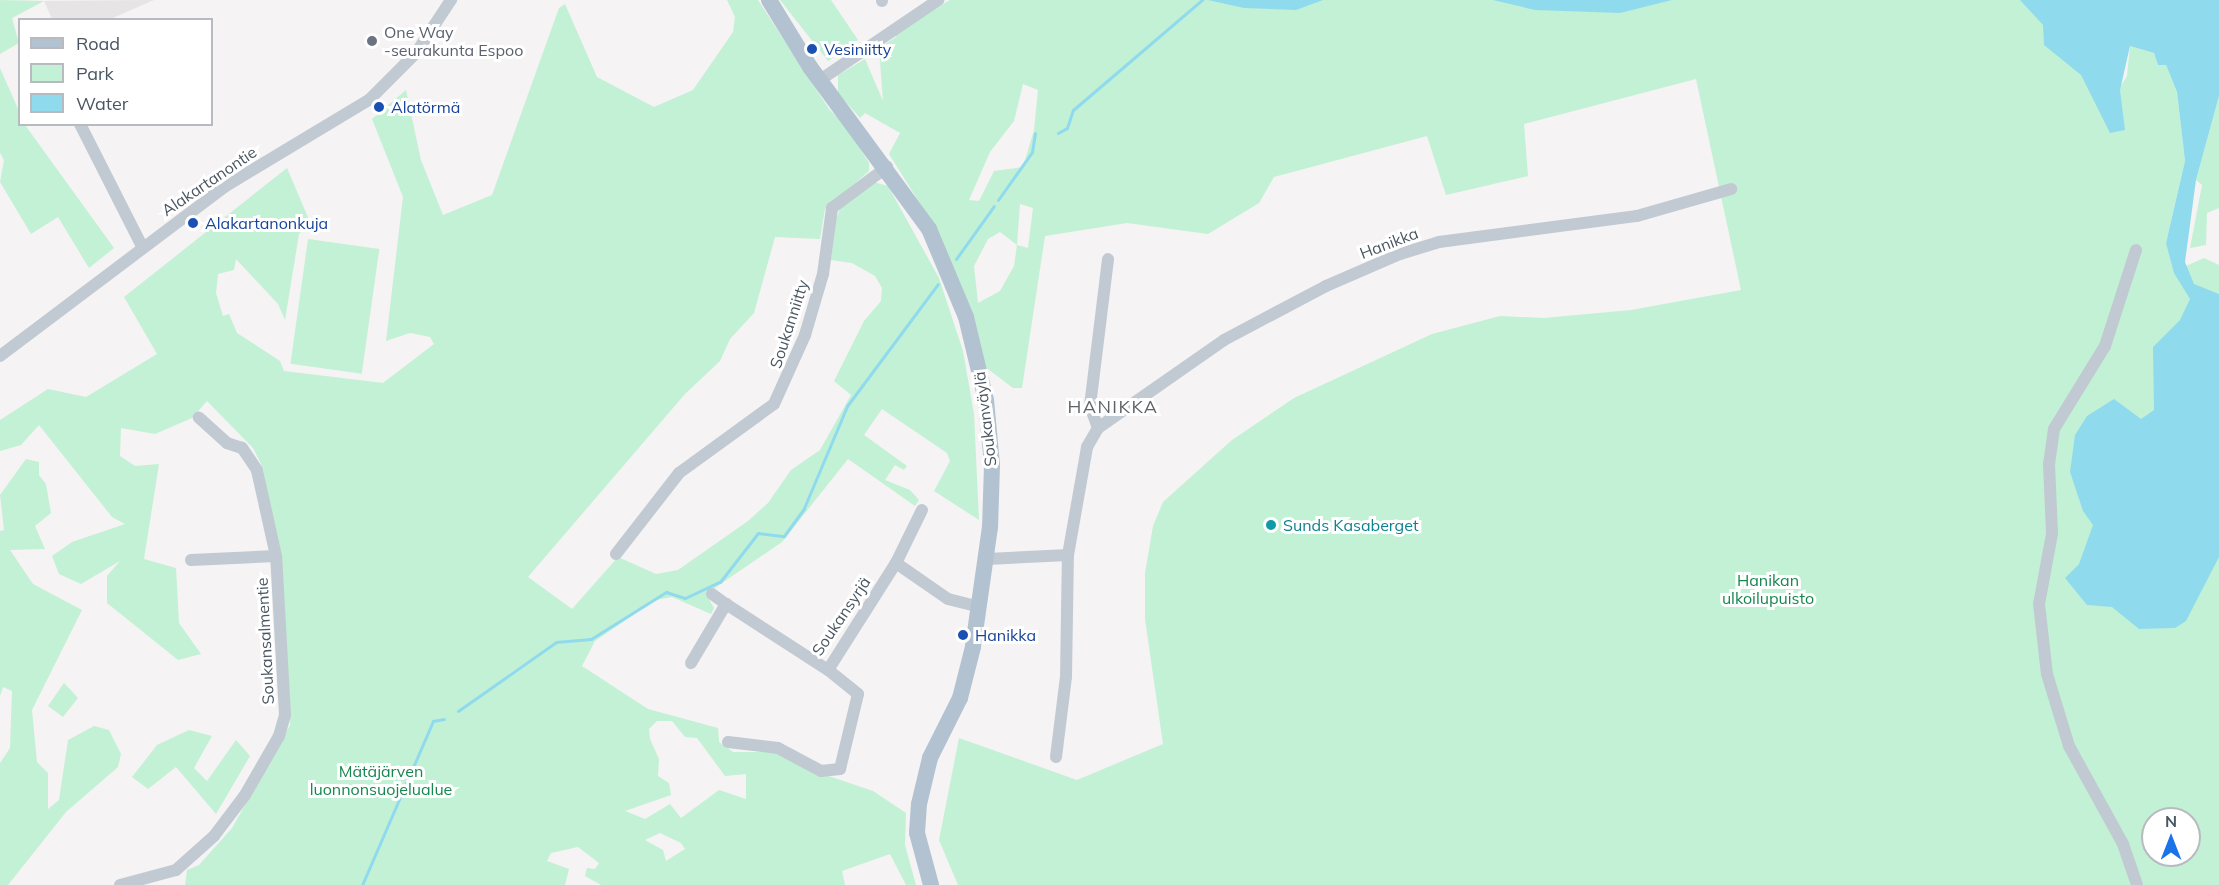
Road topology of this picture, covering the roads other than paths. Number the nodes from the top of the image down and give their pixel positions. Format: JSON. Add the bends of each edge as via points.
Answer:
{"nodes":[{"id":1,"x":451,"y":0,"type":"edge"},
{"id":2,"x":769,"y":0,"type":"edge"},
{"id":3,"x":938,"y":0,"type":"edge"},
{"id":4,"x":820,"y":80,"type":"junction"},
{"id":5,"x":81,"y":126,"type":"edge"},
{"id":6,"x":886,"y":167,"type":"junction"},
{"id":7,"x":1731,"y":189,"type":"dead end"},
{"id":8,"x":143,"y":248,"type":"junction"},
{"id":9,"x":2136,"y":250,"type":"dead end"},
{"id":10,"x":1108,"y":259,"type":"dead end"},
{"id":11,"x":0,"y":356,"type":"edge"},
{"id":12,"x":199,"y":418,"type":"dead end"},
{"id":13,"x":1098,"y":428,"type":"junction"},
{"id":14,"x":922,"y":510,"type":"dead end"},
{"id":15,"x":616,"y":554,"type":"dead end"},
{"id":16,"x":1068,"y":555,"type":"junction"},
{"id":17,"x":276,"y":556,"type":"junction"},
{"id":18,"x":987,"y":559,"type":"junction"},
{"id":19,"x":191,"y":560,"type":"dead end"},
{"id":20,"x":896,"y":563,"type":"junction"},
{"id":21,"x":712,"y":594,"type":"dead end"},
{"id":22,"x":726,"y":604,"type":"junction"},
{"id":23,"x":980,"y":607,"type":"junction"},
{"id":24,"x":691,"y":663,"type":"dead end"},
{"id":25,"x":828,"y":670,"type":"junction"},
{"id":26,"x":728,"y":742,"type":"dead end"},
{"id":27,"x":1056,"y":757,"type":"dead end"},
{"id":28,"x":120,"y":885,"type":"edge"},
{"id":29,"x":931,"y":885,"type":"edge"},
{"id":30,"x":2136,"y":885,"type":"edge"}],
"edges":[{"from":1,"to":8,"type":"street","name":"Alakartanontie","via":[[416,53],[369,100],[224,187]]},
{"from":2,"to":4,"type":"main road","name":"Soukanväylä"},
{"from":3,"to":4,"type":"street"},
{"from":4,"to":6,"type":"main road","name":"Soukanväylä"},
{"from":5,"to":8,"type":"street"},
{"from":6,"to":15,"type":"street","name":"Soukanniitty","via":[[832,208],[823,274],[805,335],[774,404],[679,473]]},
{"from":6,"to":18,"type":"main road","name":"Soukanväylä","via":[[944,261],[977,358],[992,465]]},
{"from":7,"to":13,"type":"street","name":"Hanikka","via":[[1621,219],[1439,242],[1400,254],[1326,286],[1224,340]]},
{"from":8,"to":11,"type":"street","name":"Alakartanontie"},
{"from":9,"to":30,"type":"street","via":[[2105,346],[2054,429],[2049,464],[2052,534],[2039,604],[2047,674],[2069,746],[2123,844]]},
{"from":10,"to":13,"type":"street","via":[[1090,406]]},
{"from":12,"to":17,"type":"street","name":"Soukansalmentie","via":[[251,458]]},
{"from":13,"to":16,"type":"street","via":[[1087,447]]},
{"from":14,"to":20,"type":"street","name":"Soukansyrjä"},
{"from":16,"to":18,"type":"street"},
{"from":16,"to":27,"type":"street","via":[[1066,677]]},
{"from":17,"to":19,"type":"street"},
{"from":17,"to":28,"type":"street","name":"Soukansalmentie","via":[[286,693],[279,736],[230,819],[190,859],[161,875]]},
{"from":18,"to":23,"type":"main road","name":"Soukanväylä"},
{"from":20,"to":23,"type":"street","via":[[948,599]]},
{"from":20,"to":25,"type":"street","name":"Soukansyrjä"},
{"from":21,"to":22,"type":"street","name":"Soukansyrjä"},
{"from":22,"to":24,"type":"street"},
{"from":22,"to":25,"type":"street","name":"Soukansyrjä"},
{"from":23,"to":29,"type":"main road","name":"Soukanväylä","via":[[967,678],[930,758],[921,791],[918,833]]},
{"from":25,"to":26,"type":"street","via":[[858,694],[840,769],[833,773],[778,748]]}]}
